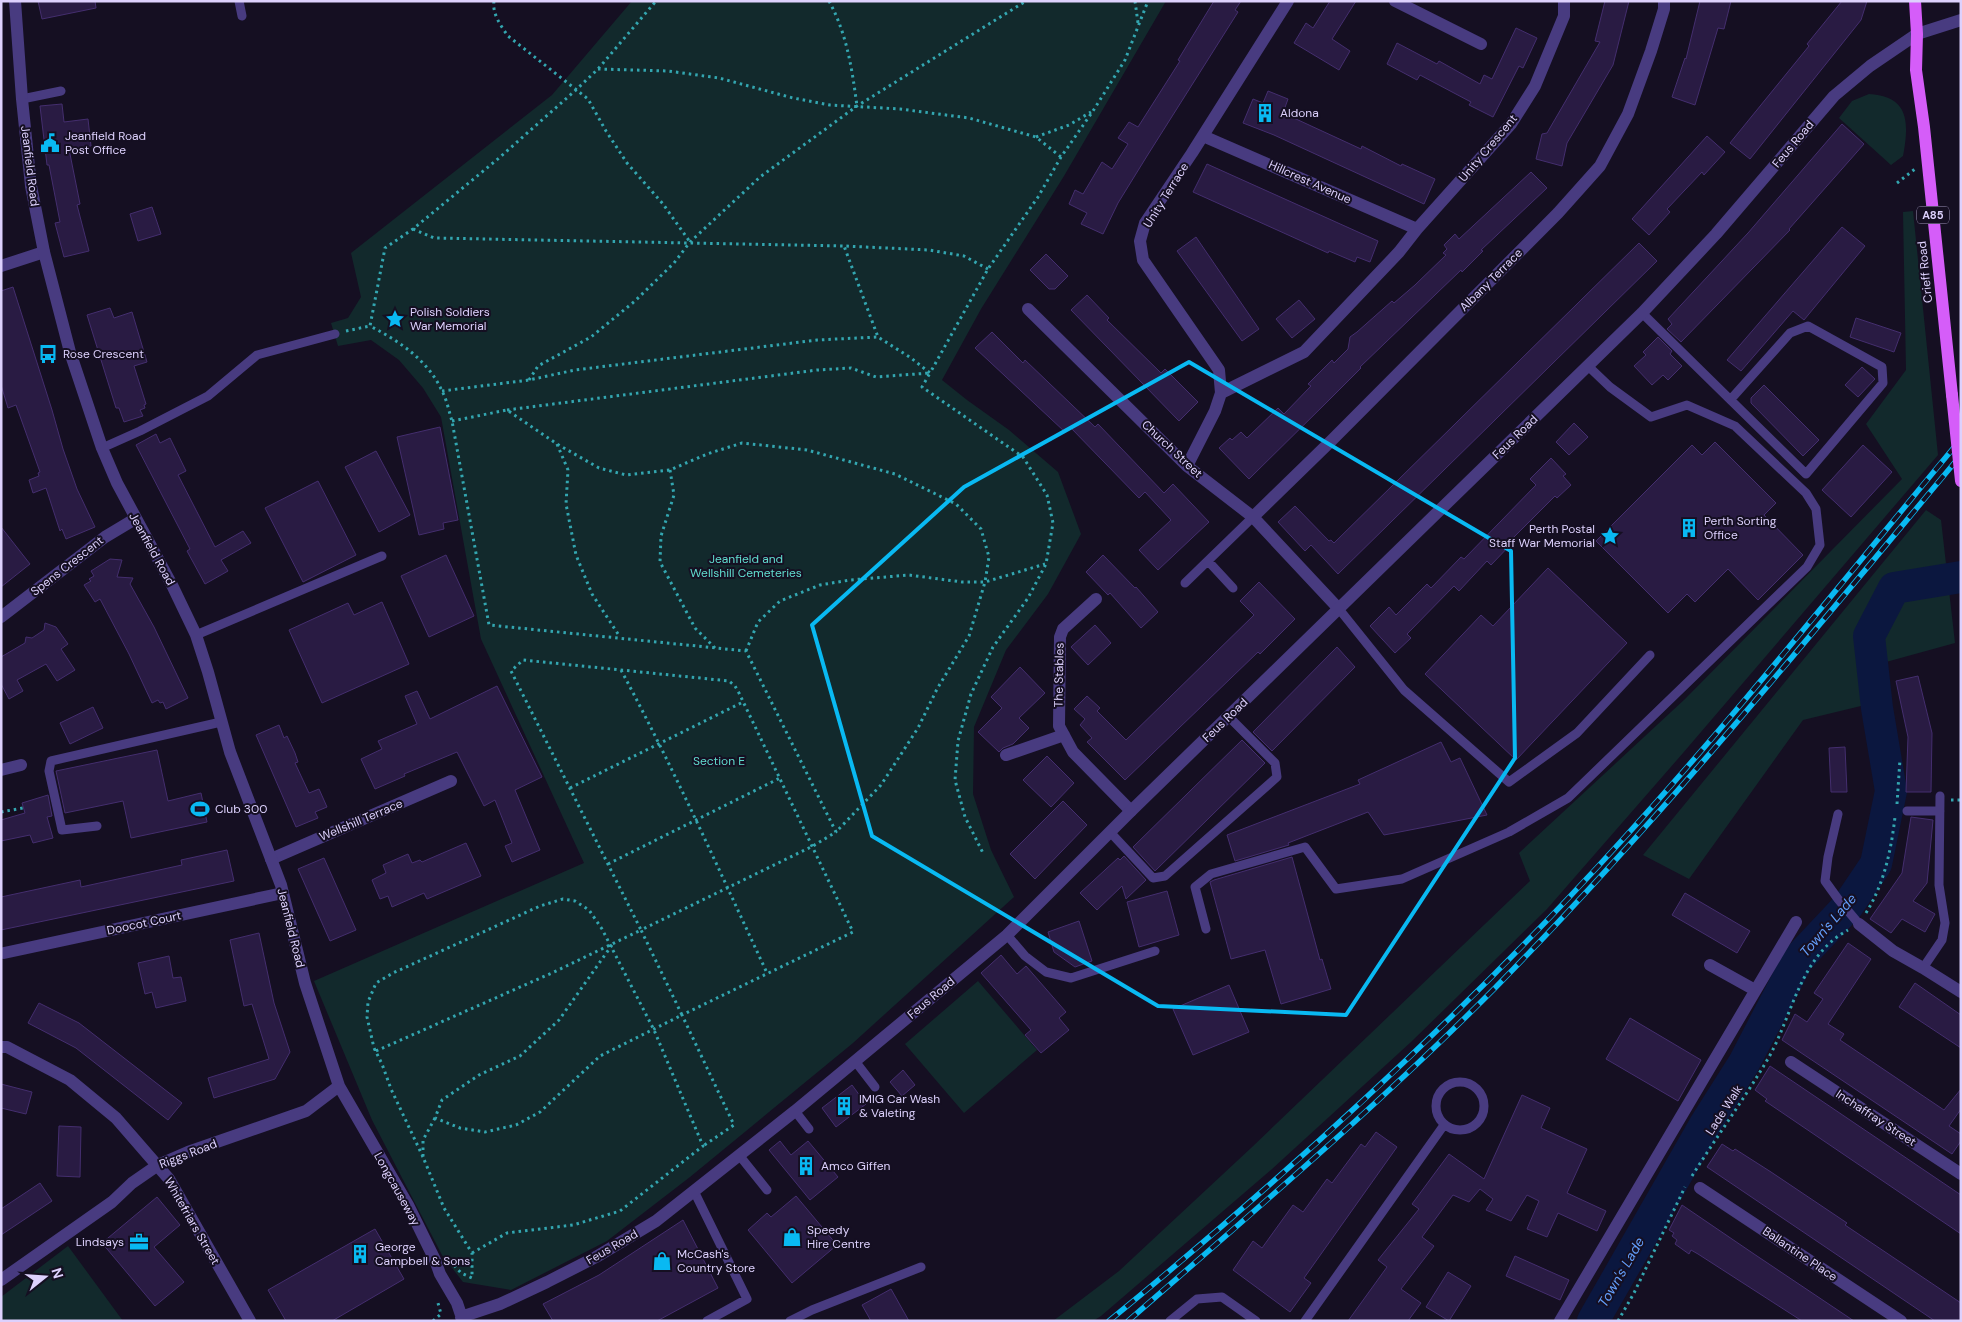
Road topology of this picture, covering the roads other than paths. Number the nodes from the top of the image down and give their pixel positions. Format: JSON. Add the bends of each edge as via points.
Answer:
{"nodes":[{"id":1,"x":15,"y":1,"type":"edge"},
{"id":2,"x":239,"y":1,"type":"edge"},
{"id":3,"x":1288,"y":1,"type":"edge"},
{"id":4,"x":1395,"y":1,"type":"edge"},
{"id":5,"x":1564,"y":1,"type":"edge"},
{"id":6,"x":1664,"y":1,"type":"edge"},
{"id":7,"x":1915,"y":1,"type":"edge"},
{"id":8,"x":242,"y":16,"type":"dead end"},
{"id":9,"x":1961,"y":20,"type":"edge"},
{"id":10,"x":1917,"y":34,"type":"junction"},
{"id":11,"x":1481,"y":44,"type":"dead end"},
{"id":12,"x":61,"y":91,"type":"dead end"},
{"id":13,"x":22,"y":99,"type":"junction"},
{"id":14,"x":1203,"y":136,"type":"junction"},
{"id":15,"x":1417,"y":229,"type":"junction"},
{"id":16,"x":44,"y":252,"type":"junction"},
{"id":17,"x":1,"y":266,"type":"edge"},
{"id":18,"x":1028,"y":309,"type":"dead end"},
{"id":19,"x":1642,"y":313,"type":"junction"},
{"id":20,"x":335,"y":334,"type":"road end"},
{"id":21,"x":1588,"y":366,"type":"junction"},
{"id":22,"x":1221,"y":393,"type":"junction"},
{"id":23,"x":1731,"y":399,"type":"junction"},
{"id":24,"x":102,"y":448,"type":"junction"},
{"id":25,"x":1187,"y":466,"type":"junction"},
{"id":26,"x":1961,"y":481,"type":"edge"},
{"id":27,"x":1253,"y":517,"type":"junction"},
{"id":28,"x":135,"y":519,"type":"junction"},
{"id":29,"x":382,"y":556,"type":"dead end"},
{"id":30,"x":1208,"y":561,"type":"junction"},
{"id":31,"x":1185,"y":583,"type":"dead end"},
{"id":32,"x":1233,"y":588,"type":"dead end"},
{"id":33,"x":1096,"y":599,"type":"dead end"},
{"id":34,"x":1339,"y":608,"type":"junction"},
{"id":35,"x":1,"y":617,"type":"edge"},
{"id":36,"x":196,"y":636,"type":"junction"},
{"id":37,"x":1650,"y":655,"type":"dead end"},
{"id":38,"x":1229,"y":717,"type":"junction"},
{"id":39,"x":221,"y":722,"type":"junction"},
{"id":40,"x":1064,"y":735,"type":"junction"},
{"id":41,"x":1006,"y":755,"type":"dead end"},
{"id":42,"x":20,"y":765,"type":"dead end"},
{"id":43,"x":1,"y":770,"type":"edge"},
{"id":44,"x":451,"y":781,"type":"dead end"},
{"id":45,"x":1940,"y":796,"type":"dead end"},
{"id":46,"x":1131,"y":811,"type":"junction"},
{"id":47,"x":1907,"y":811,"type":"dead end"},
{"id":48,"x":1940,"y":811,"type":"junction"},
{"id":49,"x":1838,"y":814,"type":"dead end"},
{"id":50,"x":96,"y":826,"type":"dead end"},
{"id":51,"x":1110,"y":832,"type":"junction"},
{"id":52,"x":271,"y":858,"type":"junction"},
{"id":53,"x":283,"y":893,"type":"junction"},
{"id":54,"x":1856,"y":919,"type":"joint"},
{"id":55,"x":1796,"y":922,"type":"dead end"},
{"id":56,"x":1206,"y":929,"type":"dead end"},
{"id":57,"x":1007,"y":935,"type":"junction"},
{"id":58,"x":1155,"y":951,"type":"dead end"},
{"id":59,"x":4,"y":953,"type":"dead end"},
{"id":60,"x":1710,"y":965,"type":"dead end"},
{"id":61,"x":1923,"y":968,"type":"junction"},
{"id":62,"x":1755,"y":990,"type":"junction"},
{"id":63,"x":1961,"y":992,"type":"edge"},
{"id":64,"x":1,"y":1047,"type":"edge"},
{"id":65,"x":855,"y":1061,"type":"junction"},
{"id":66,"x":1791,"y":1062,"type":"dead end"},
{"id":67,"x":339,"y":1086,"type":"junction"},
{"id":68,"x":875,"y":1086,"type":"dead end"},
{"id":69,"x":795,"y":1111,"type":"junction"},
{"id":70,"x":1444,"y":1125,"type":"junction"},
{"id":71,"x":809,"y":1129,"type":"dead end"},
{"id":72,"x":739,"y":1155,"type":"junction"},
{"id":73,"x":158,"y":1165,"type":"junction"},
{"id":74,"x":1961,"y":1174,"type":"edge"},
{"id":75,"x":1700,"y":1188,"type":"dead end"},
{"id":76,"x":767,"y":1190,"type":"dead end"},
{"id":77,"x":694,"y":1191,"type":"junction"},
{"id":78,"x":921,"y":1267,"type":"dead end"},
{"id":79,"x":1,"y":1280,"type":"edge"},
{"id":80,"x":462,"y":1319,"type":"edge"},
{"id":81,"x":250,"y":1321,"type":"edge"},
{"id":82,"x":708,"y":1321,"type":"edge"},
{"id":83,"x":790,"y":1321,"type":"edge"},
{"id":84,"x":1170,"y":1321,"type":"edge"},
{"id":85,"x":1256,"y":1321,"type":"edge"},
{"id":86,"x":1305,"y":1321,"type":"edge"},
{"id":87,"x":1560,"y":1321,"type":"edge"},
{"id":88,"x":1901,"y":1321,"type":"edge"}],
"edges":[{"from":1,"to":13,"type":"street","name":"Jeanfield Road"},
{"from":2,"to":8,"type":"lane"},
{"from":3,"to":14,"type":"street","name":"Unity Terrace"},
{"from":4,"to":11,"type":"street"},
{"from":5,"to":15,"type":"street","name":"Unity Crescent","via":[[1564,16],[1535,86],[1511,124]]},
{"from":6,"to":27,"type":"street","name":"Albany Terrace","via":[[1651,51],[1628,114],[1600,166],[1558,213]]},
{"from":7,"to":10,"type":"main road","name":"Crieff Road","number":"A85"},
{"from":9,"to":10,"type":"street","name":"Feus Road"},
{"from":10,"to":19,"type":"street","name":"Feus Road","via":[[1834,96],[1716,234]]},
{"from":10,"to":26,"type":"main road","name":"Crieff Road","number":"A85","bridge":true,"via":[[1916,70]]},
{"from":12,"to":13,"type":"lane"},
{"from":13,"to":16,"type":"street","name":"Jeanfield Road"},
{"from":14,"to":15,"type":"street","name":"Hillcrest Avenue"},
{"from":14,"to":22,"type":"street","name":"Unity Terrace","via":[[1146,222],[1140,241],[1143,260],[1219,370]]},
{"from":15,"to":22,"type":"street","via":[[1304,352]]},
{"from":16,"to":17,"type":"street"},
{"from":16,"to":24,"type":"street","name":"Jeanfield Road","via":[[70,352]]},
{"from":18,"to":25,"type":"street","name":"Church Street"},
{"from":19,"to":21,"type":"street","name":"Feus Road"},
{"from":19,"to":23,"type":"lane"},
{"from":20,"to":24,"type":"lane","via":[[257,355],[208,396]]},
{"from":21,"to":34,"type":"street","name":"Feus Road"},
{"from":21,"to":56,"type":"lane","via":[[1651,417],[1687,405],[1735,426],[1806,493],[1816,509],[1820,545],[1807,567],[1568,798],[1509,832],[1402,879],[1336,889],[1305,847],[1211,874],[1195,887]]},
{"from":22,"to":25,"type":"street","name":"Unity Terrace"},
{"from":23,"to":23,"type":"lane","via":[[1806,474],[1883,383],[1882,367],[1808,326],[1790,333]]},
{"from":24,"to":28,"type":"street","name":"Jeanfield Road"},
{"from":25,"to":27,"type":"street","name":"Church Street"},
{"from":27,"to":30,"type":"lane"},
{"from":27,"to":34,"type":"street","name":"Church Street"},
{"from":28,"to":35,"type":"street","name":"Spens Crescent","via":[[105,537]]},
{"from":28,"to":36,"type":"street","name":"Jeanfield Road"},
{"from":29,"to":36,"type":"lane"},
{"from":30,"to":31,"type":"lane"},
{"from":30,"to":32,"type":"lane"},
{"from":33,"to":40,"type":"street","name":"The Stables","via":[[1064,629],[1060,637],[1058,716]]},
{"from":34,"to":37,"type":"lane","via":[[1404,690],[1509,782],[1577,733]]},
{"from":34,"to":38,"type":"street","name":"Feus Road"},
{"from":36,"to":39,"type":"street","name":"Jeanfield Road"},
{"from":38,"to":46,"type":"street","name":"Feus Road"},
{"from":38,"to":51,"type":"lane","via":[[1275,763],[1277,777],[1165,876],[1153,878]]},
{"from":39,"to":50,"type":"lane","via":[[51,761],[49,771],[62,830]]},
{"from":39,"to":52,"type":"street","name":"Jeanfield Road"},
{"from":40,"to":41,"type":"street"},
{"from":40,"to":46,"type":"street","name":"The Stables","via":[[1079,759]]},
{"from":42,"to":43,"type":"street"},
{"from":44,"to":52,"type":"street","name":"Wellshill Terrace"},
{"from":45,"to":48,"type":"lane"},
{"from":46,"to":51,"type":"street","name":"Feus Road"},
{"from":47,"to":48,"type":"lane"},
{"from":48,"to":61,"type":"lane","via":[[1939,885],[1945,923],[1942,940]]},
{"from":49,"to":54,"type":"lane","via":[[1825,881]]},
{"from":51,"to":57,"type":"street","name":"Feus Road"},
{"from":52,"to":53,"type":"street","name":"Jeanfield Road"},
{"from":53,"to":59,"type":"street","name":"Doocot Court"},
{"from":53,"to":67,"type":"street","name":"Jeanfield Road","via":[[305,983]]},
{"from":54,"to":61,"type":"street","via":[[1893,951]]},
{"from":55,"to":62,"type":"street"},
{"from":57,"to":58,"type":"lane","via":[[1024,956],[1046,972],[1071,978]]},
{"from":57,"to":65,"type":"street","name":"Feus Road"},
{"from":60,"to":62,"type":"street"},
{"from":61,"to":63,"type":"street"},
{"from":62,"to":87,"type":"street"},
{"from":64,"to":73,"type":"street","name":"Whitefriars Street","via":[[7,1047],[70,1080],[116,1118]]},
{"from":65,"to":68,"type":"lane"},
{"from":65,"to":69,"type":"street","name":"Feus Road"},
{"from":66,"to":74,"type":"street","name":"Inchaffray Street"},
{"from":67,"to":73,"type":"street","name":"Riggs Road","via":[[306,1111]]},
{"from":67,"to":80,"type":"street","name":"Longcauseway","via":[[408,1205]]},
{"from":69,"to":71,"type":"lane"},
{"from":69,"to":72,"type":"street","name":"Feus Road"},
{"from":70,"to":70,"type":"lane","via":[[1466,1130],[1479,1122],[1484,1109],[1483,1097],[1478,1090],[1465,1082],[1456,1082],[1441,1090],[1436,1110]]},
{"from":70,"to":86,"type":"lane"},
{"from":72,"to":76,"type":"lane"},
{"from":72,"to":77,"type":"street","name":"Feus Road"},
{"from":73,"to":79,"type":"street","name":"Riggs Road","via":[[112,1202]]},
{"from":73,"to":81,"type":"street","name":"Whitefriars Street"},
{"from":75,"to":88,"type":"street","name":"Ballantine Place"},
{"from":77,"to":80,"type":"street","name":"Feus Road","via":[[656,1221],[596,1257]]},
{"from":77,"to":82,"type":"lane","via":[[747,1299]]},
{"from":78,"to":83,"type":"lane"},
{"from":84,"to":85,"type":"lane","via":[[1197,1299],[1222,1297]]}]}
